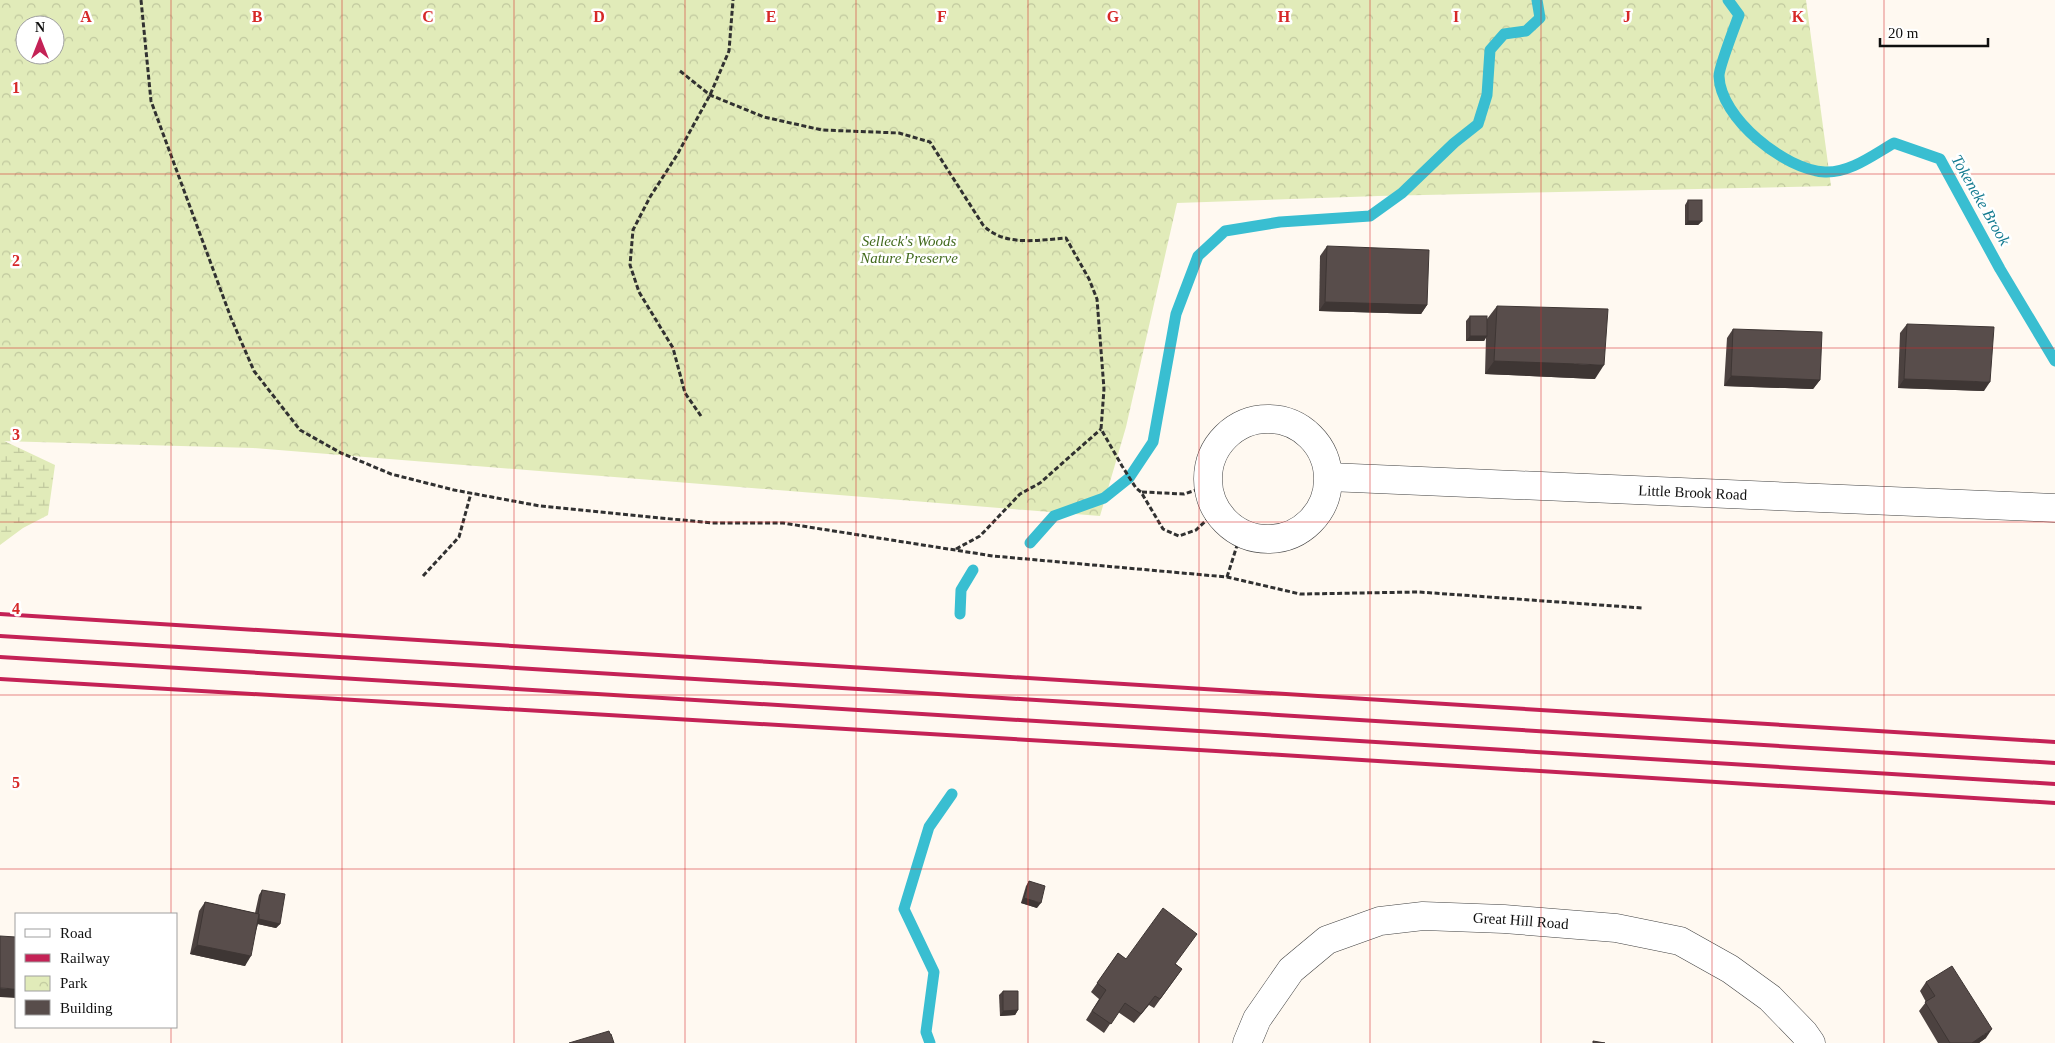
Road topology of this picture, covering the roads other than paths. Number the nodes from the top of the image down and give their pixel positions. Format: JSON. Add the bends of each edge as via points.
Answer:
{"nodes":[{"id":1,"x":1329,"y":476,"type":"junction"},
{"id":2,"x":2055,"y":508,"type":"edge"},
{"id":3,"x":1247,"y":1043,"type":"edge"},
{"id":4,"x":1812,"y":1043,"type":"edge"}],
"edges":[{"from":1,"to":1,"type":"street","via":[[1327,496],[1309,524],[1299,532],[1266,540],[1241,533],[1230,526],[1212,498],[1211,459],[1225,437],[1236,428],[1267,419],[1287,422],[1310,435],[1325,457]]},
{"from":1,"to":2,"type":"street","name":"Little Brook Road"},
{"from":3,"to":4,"type":"street","name":"Great Hill Road","via":[[1257,1019],[1291,970],[1327,940],[1380,920],[1423,916],[1616,928],[1680,941],[1730,969],[1770,998]]}]}
